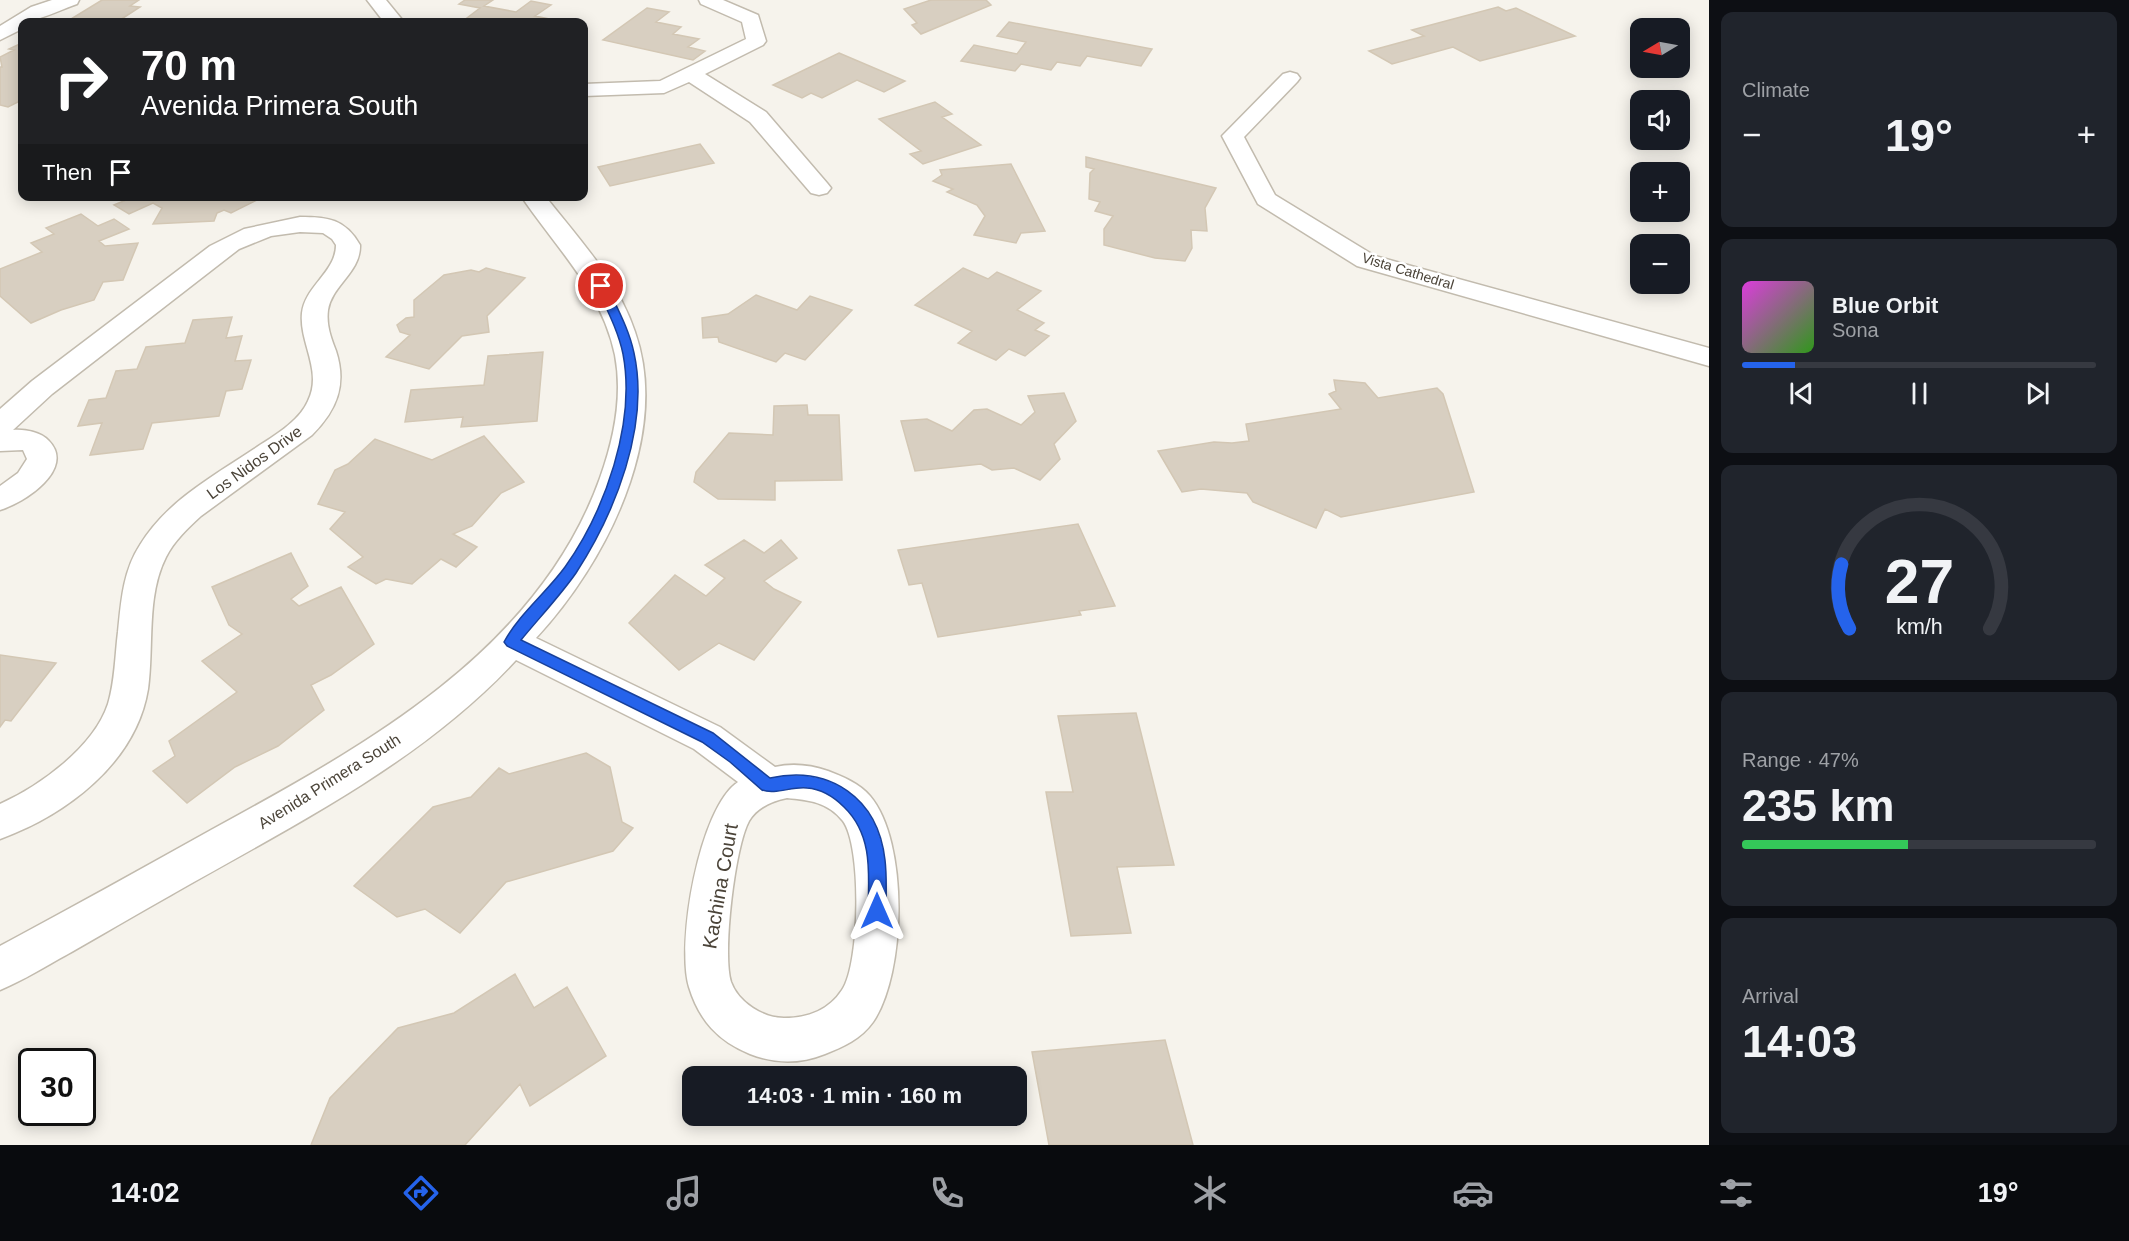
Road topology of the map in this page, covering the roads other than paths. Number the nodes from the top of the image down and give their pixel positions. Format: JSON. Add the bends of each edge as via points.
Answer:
{"nodes":[{"id":1,"x":70,"y":0,"type":"edge"},
{"id":2,"x":376,"y":0,"type":"edge"},
{"id":3,"x":708,"y":0,"type":"edge"},
{"id":4,"x":42,"y":6,"type":"edge"},
{"id":5,"x":24,"y":18,"type":"edge"},
{"id":6,"x":391,"y":18,"type":"edge"},
{"id":7,"x":18,"y":22,"type":"edge"},
{"id":8,"x":0,"y":34,"type":"edge"},
{"id":9,"x":690,"y":74,"type":"junction"},
{"id":10,"x":1290,"y":78,"type":"dead end"},
{"id":11,"x":588,"y":90,"type":"edge"},
{"id":12,"x":819,"y":188,"type":"dead end"},
{"id":13,"x":536,"y":201,"type":"edge"},
{"id":14,"x":1709,"y":357,"type":"edge"},
{"id":15,"x":0,"y":427,"type":"edge"},
{"id":16,"x":0,"y":441,"type":"edge"},
{"id":17,"x":0,"y":499,"type":"edge"},
{"id":18,"x":512,"y":642,"type":"junction"},
{"id":19,"x":768,"y":785,"type":"junction"},
{"id":20,"x":0,"y":822,"type":"edge"},
{"id":21,"x":0,"y":969,"type":"edge"}],
"edges":[{"from":1,"to":4,"type":"street"},
{"from":2,"to":6,"type":"street"},
{"from":3,"to":9,"type":"street","via":[[751,19],[756,41]]},
{"from":4,"to":5,"type":"street"},
{"from":7,"to":8,"type":"street"},
{"from":9,"to":11,"type":"street","via":[[664,87]]},
{"from":9,"to":12,"type":"street","via":[[758,117]]},
{"from":10,"to":14,"type":"street","name":"Vista Cathedral","via":[[1233,136],[1266,200],[1366,261]]},
{"from":13,"to":18,"type":"street","name":"Avenida Primera South","via":[[588,266],[613,307],[628,353],[632,406],[619,469],[591,537],[570,571]]},
{"from":15,"to":20,"type":"street","name":"Los Nidos Drive","via":[[35,392],[242,238],[276,227],[314,224],[337,231],[345,239],[347,255],[315,309],[328,368],[328,383],[317,411],[290,438],[188,511],[159,540],[139,591],[130,688],[123,713],[109,738],[64,785]]},
{"from":16,"to":17,"type":"street","via":[[31,443],[43,457],[34,477]]},
{"from":18,"to":19,"type":"street","via":[[707,738]]},
{"from":18,"to":21,"type":"street","name":"Avenida Primera South","via":[[476,677],[382,751]]},
{"from":19,"to":19,"type":"street","name":"Kachina Court","via":[[736,808],[726,828],[707,937],[707,970],[713,996],[728,1017],[749,1032],[776,1040],[803,1039],[828,1031],[851,1014],[865,992],[876,922],[877,860],[872,834],[861,813],[844,797],[828,786],[808,781]]}]}
